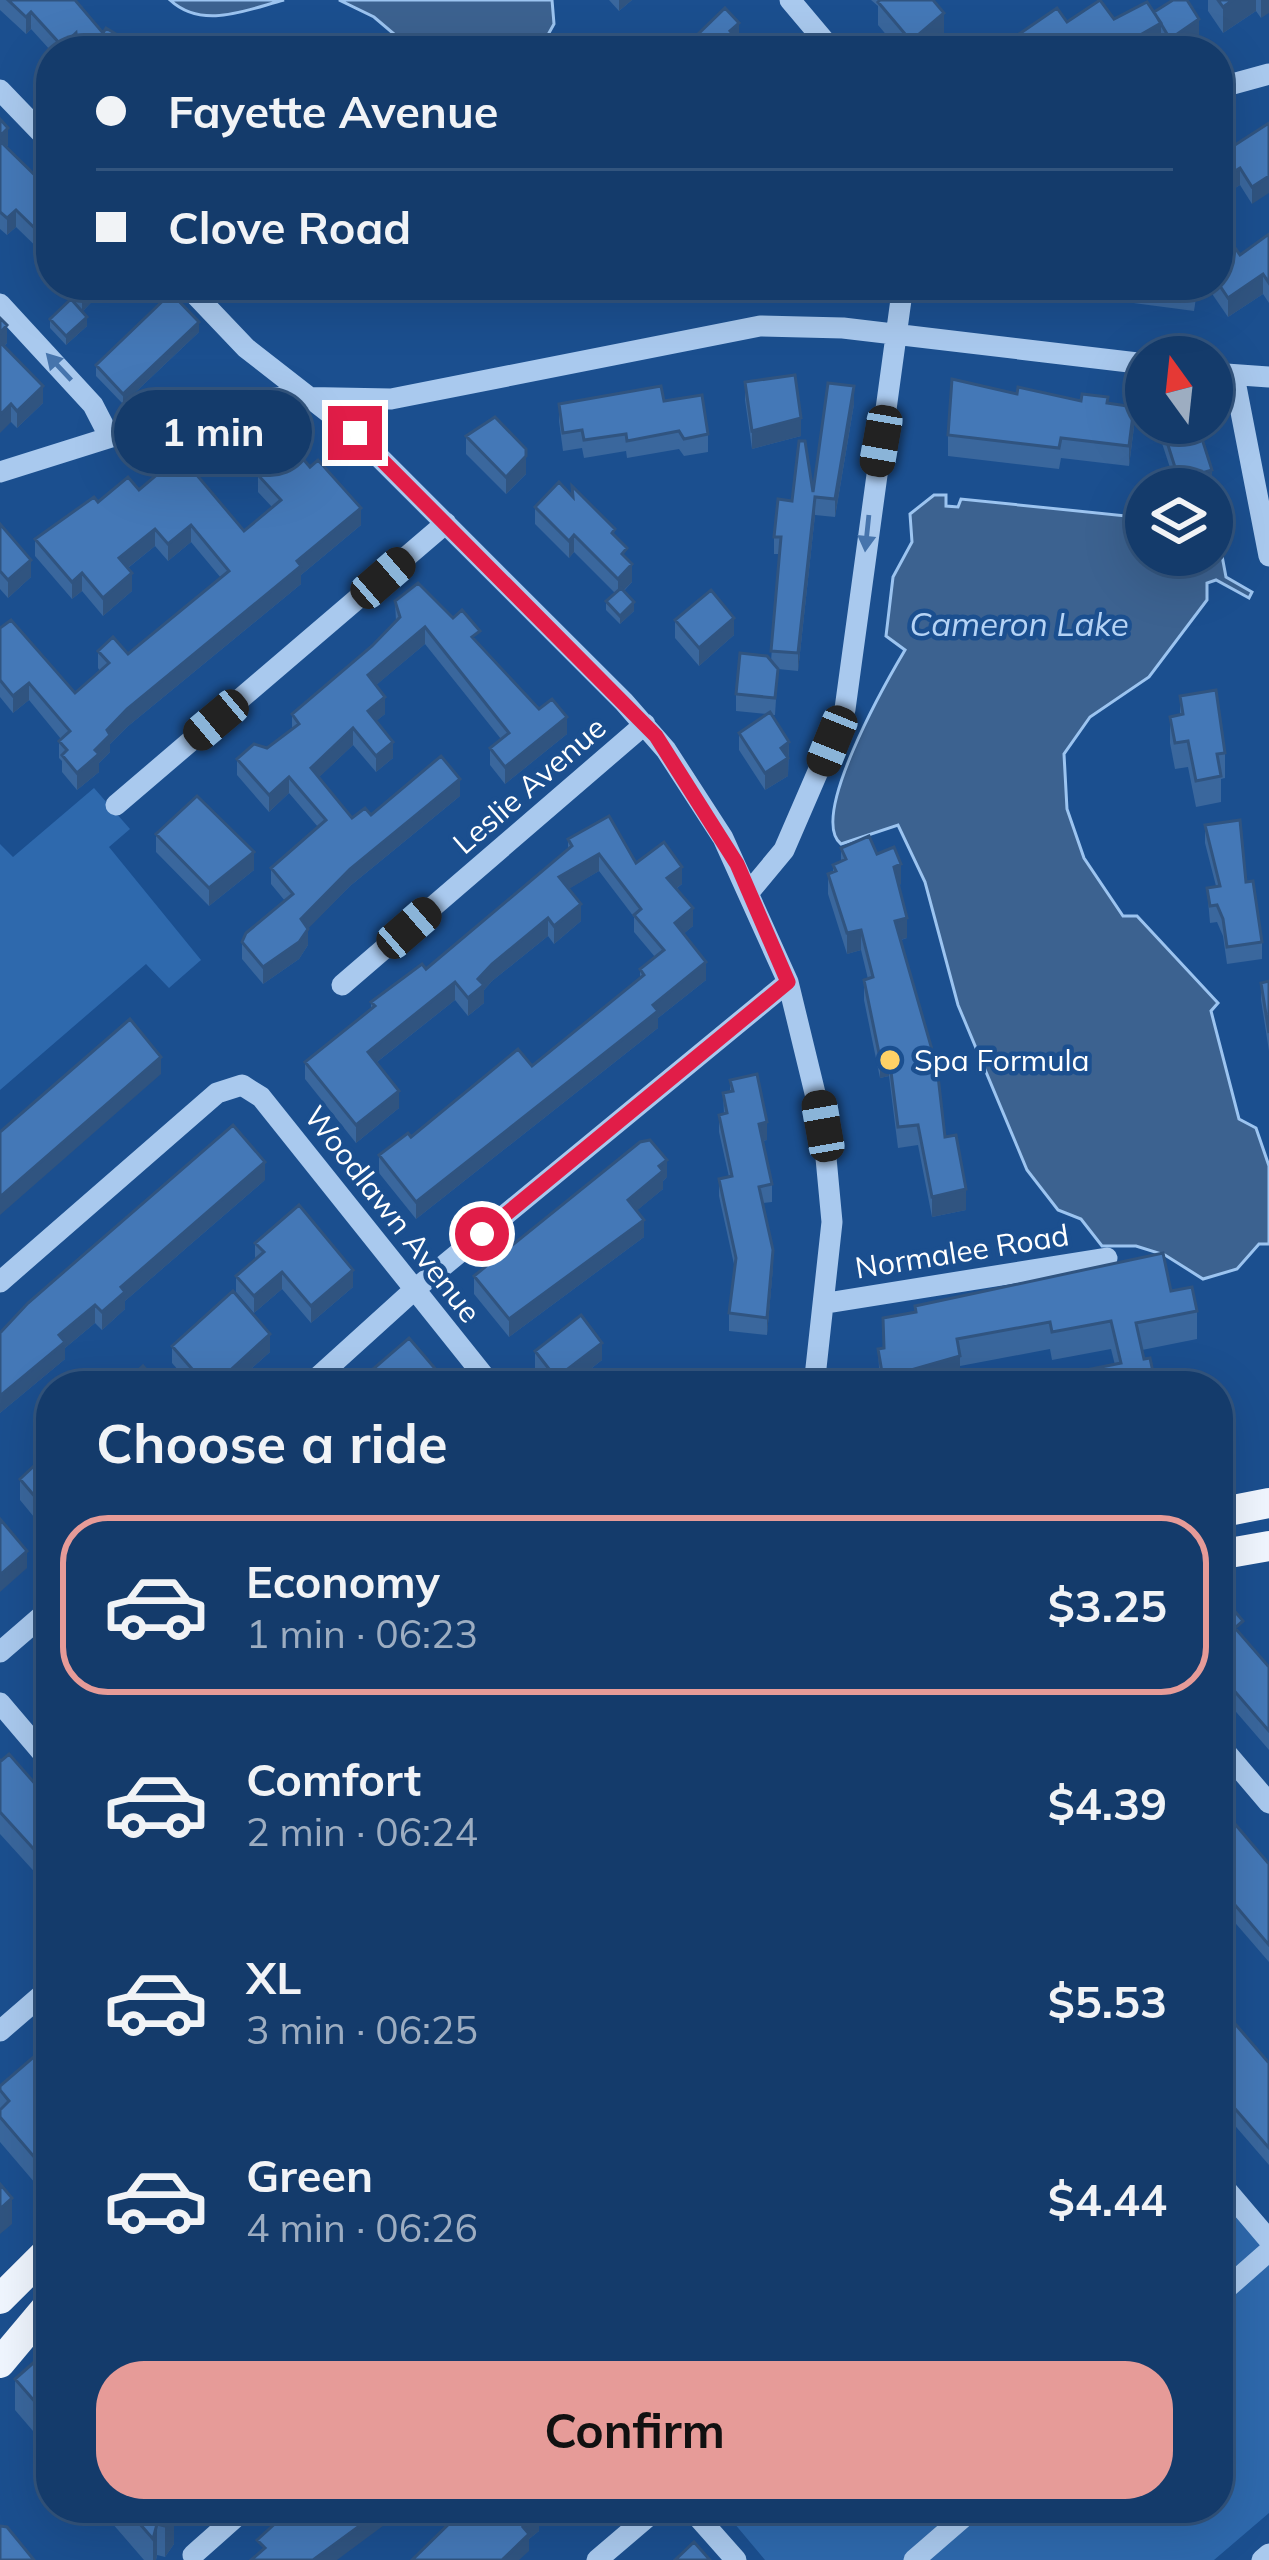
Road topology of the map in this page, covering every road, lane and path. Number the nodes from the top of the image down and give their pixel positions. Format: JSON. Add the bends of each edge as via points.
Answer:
{"nodes":[{"id":1,"x":790,"y":0,"type":"edge"},
{"id":2,"x":820,"y":36,"type":"edge"},
{"id":3,"x":1269,"y":74,"type":"edge"},
{"id":4,"x":1233,"y":84,"type":"edge"},
{"id":5,"x":0,"y":89,"type":"edge"},
{"id":6,"x":36,"y":127,"type":"edge"},
{"id":7,"x":200,"y":300,"type":"edge"},
{"id":8,"x":902,"y":300,"type":"edge"},
{"id":9,"x":0,"y":304,"type":"edge"},
{"id":10,"x":899,"y":334,"type":"junction"},
{"id":11,"x":1125,"y":361,"type":"edge"},
{"id":12,"x":1233,"y":375,"type":"edge"},
{"id":13,"x":1269,"y":377,"type":"edge"},
{"id":14,"x":310,"y":398,"type":"junction"},
{"id":15,"x":1233,"y":414,"type":"edge"},
{"id":16,"x":109,"y":436,"type":"junction"},
{"id":17,"x":0,"y":472,"type":"edge"},
{"id":18,"x":446,"y":523,"type":"junction"},
{"id":19,"x":1269,"y":556,"type":"edge"},
{"id":20,"x":645,"y":724,"type":"junction"},
{"id":21,"x":116,"y":805,"type":"dead end"},
{"id":22,"x":750,"y":891,"type":"junction"},
{"id":23,"x":788,"y":982,"type":"junction"},
{"id":24,"x":343,"y":985,"type":"dead end"},
{"id":25,"x":1107,"y":1258,"type":"dead end"},
{"id":26,"x":0,"y":1282,"type":"edge"},
{"id":27,"x":414,"y":1290,"type":"junction"},
{"id":28,"x":827,"y":1303,"type":"junction"},
{"id":29,"x":325,"y":1371,"type":"edge"},
{"id":30,"x":479,"y":1371,"type":"edge"},
{"id":31,"x":816,"y":1371,"type":"edge"},
{"id":32,"x":1269,"y":1503,"type":"edge"},
{"id":33,"x":1233,"y":1510,"type":"edge"},
{"id":34,"x":1269,"y":1546,"type":"edge"},
{"id":35,"x":1233,"y":1552,"type":"edge"},
{"id":36,"x":36,"y":1621,"type":"edge"},
{"id":37,"x":0,"y":1652,"type":"edge"},
{"id":38,"x":0,"y":1703,"type":"edge"},
{"id":39,"x":36,"y":1745,"type":"edge"},
{"id":40,"x":1233,"y":1761,"type":"edge"},
{"id":41,"x":1269,"y":1803,"type":"edge"},
{"id":42,"x":36,"y":2000,"type":"edge"},
{"id":43,"x":0,"y":2031,"type":"edge"},
{"id":44,"x":1233,"y":2198,"type":"edge"},
{"id":45,"x":1269,"y":2240,"type":"edge"},
{"id":46,"x":1269,"y":2252,"type":"edge"},
{"id":47,"x":36,"y":2263,"type":"edge"},
{"id":48,"x":1233,"y":2283,"type":"edge"},
{"id":49,"x":0,"y":2299,"type":"edge"},
{"id":50,"x":36,"y":2320,"type":"edge"},
{"id":51,"x":0,"y":2363,"type":"edge"},
{"id":52,"x":229,"y":2523,"type":"edge"},
{"id":53,"x":640,"y":2523,"type":"edge"},
{"id":54,"x":711,"y":2523,"type":"edge"},
{"id":55,"x":957,"y":2523,"type":"edge"},
{"id":56,"x":193,"y":2555,"type":"dead end"},
{"id":57,"x":597,"y":2560,"type":"edge"},
{"id":58,"x":736,"y":2560,"type":"edge"},
{"id":59,"x":914,"y":2560,"type":"edge"}],
"edges":[{"from":1,"to":2,"type":"street"},
{"from":3,"to":4,"type":"street"},
{"from":5,"to":6,"type":"street"},
{"from":7,"to":14,"type":"street"},
{"from":8,"to":10,"type":"street"},
{"from":16,"to":9,"type":"street","one_way":true,"via":[[86,396]]},
{"from":10,"to":11,"type":"street"},
{"from":10,"to":14,"type":"street","via":[[760,326],[412,396]]},
{"from":10,"to":22,"type":"street","one_way":true,"via":[[845,709],[784,850]]},
{"from":12,"to":13,"type":"street"},
{"from":14,"to":16,"type":"street","via":[[213,405]]},
{"from":14,"to":18,"type":"street"},
{"from":15,"to":19,"type":"street"},
{"from":16,"to":17,"type":"street"},
{"from":18,"to":20,"type":"street"},
{"from":18,"to":21,"type":"street"},
{"from":20,"to":22,"type":"street"},
{"from":20,"to":24,"type":"street","name":"Leslie Avenue"},
{"from":22,"to":23,"type":"street"},
{"from":23,"to":27,"type":"street"},
{"from":23,"to":28,"type":"street","via":[[827,1158]]},
{"from":25,"to":28,"type":"street","name":"Normalee Road"},
{"from":26,"to":27,"type":"street","name":"Woodlawn Avenue","via":[[217,1093],[242,1085],[261,1097]]},
{"from":27,"to":29,"type":"street"},
{"from":27,"to":30,"type":"street","name":"Woodlawn Avenue"},
{"from":28,"to":31,"type":"street"},
{"from":32,"to":33,"type":"main road"},
{"from":34,"to":35,"type":"main road"},
{"from":36,"to":37,"type":"street"},
{"from":38,"to":39,"type":"street"},
{"from":40,"to":41,"type":"street"},
{"from":42,"to":43,"type":"street"},
{"from":44,"to":45,"type":"street"},
{"from":46,"to":48,"type":"street"},
{"from":47,"to":49,"type":"main road"},
{"from":50,"to":51,"type":"main road"},
{"from":52,"to":56,"type":"street"},
{"from":53,"to":57,"type":"street"},
{"from":54,"to":58,"type":"street"},
{"from":55,"to":59,"type":"street"}]}
